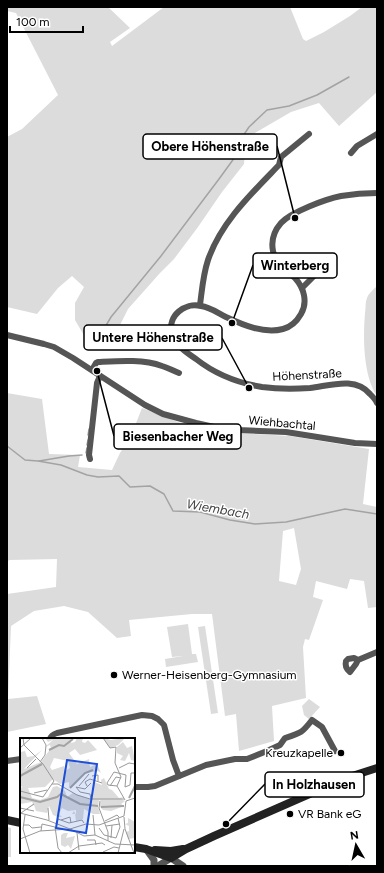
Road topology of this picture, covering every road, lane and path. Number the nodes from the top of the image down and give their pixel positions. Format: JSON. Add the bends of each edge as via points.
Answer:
{"nodes":[{"id":1,"x":309,"y":134,"type":"dead end"},
{"id":2,"x":377,"y":134,"type":"edge"},
{"id":3,"x":351,"y":153,"type":"dead end"},
{"id":4,"x":377,"y":193,"type":"edge"},
{"id":5,"x":320,"y":269,"type":"dead end"},
{"id":6,"x":302,"y":288,"type":"junction"},
{"id":7,"x":200,"y":305,"type":"junction"},
{"id":8,"x":7,"y":335,"type":"edge"},
{"id":9,"x":92,"y":370,"type":"junction"},
{"id":10,"x":179,"y":373,"type":"dead end"},
{"id":11,"x":100,"y":376,"type":"junction"},
{"id":12,"x":377,"y":403,"type":"edge"},
{"id":13,"x":377,"y":444,"type":"edge"},
{"id":14,"x":90,"y":458,"type":"dead end"},
{"id":15,"x":377,"y":652,"type":"edge"},
{"id":16,"x":358,"y":660,"type":"dead end"},
{"id":17,"x":143,"y":708,"type":"dead end"},
{"id":18,"x":142,"y":715,"type":"junction"},
{"id":19,"x":51,"y":738,"type":"edge"},
{"id":20,"x":335,"y":751,"type":"dead end"},
{"id":21,"x":20,"y":760,"type":"edge"},
{"id":22,"x":7,"y":761,"type":"edge"},
{"id":23,"x":377,"y":768,"type":"edge"},
{"id":24,"x":179,"y":776,"type":"junction"},
{"id":25,"x":135,"y":787,"type":"edge"},
{"id":26,"x":7,"y":820,"type":"edge"},
{"id":27,"x":20,"y":823,"type":"edge"},
{"id":28,"x":135,"y":847,"type":"edge"},
{"id":29,"x":146,"y":849,"type":"junction"},
{"id":30,"x":186,"y":849,"type":"junction"},
{"id":31,"x":171,"y":858,"type":"junction"},
{"id":32,"x":154,"y":866,"type":"edge"},
{"id":33,"x":158,"y":866,"type":"edge"},
{"id":34,"x":183,"y":866,"type":"edge"}],
"edges":[{"from":1,"to":7,"type":"street","via":[[281,157],[279,165],[239,208],[219,236],[208,260]]},
{"from":2,"to":3,"type":"street","via":[[357,146]]},
{"from":4,"to":6,"type":"street","via":[[327,200],[282,222],[275,231],[272,250],[280,266]]},
{"from":5,"to":6,"type":"street"},
{"from":6,"to":7,"type":"street","via":[[305,303],[299,318],[294,324],[277,331],[257,328]]},
{"from":7,"to":12,"type":"street","name":"Höhenstraße","via":[[190,305],[177,312],[171,328],[175,341],[182,349],[206,367],[233,380],[263,387],[309,388],[354,384],[362,387]]},
{"from":8,"to":9,"type":"street","name":"Wiehbachtal","via":[[54,347]]},
{"from":9,"to":10,"type":"street","via":[[98,362],[126,361],[154,364]]},
{"from":9,"to":11,"type":"street","name":"Wiehbachtal"},
{"from":11,"to":13,"type":"street","name":"Wiehbachtal","via":[[145,405],[164,414],[196,423],[223,429],[286,432],[354,443]]},
{"from":11,"to":14,"type":"street","via":[[97,383]]},
{"from":15,"to":16,"type":"street"},
{"from":17,"to":18,"type":"street"},
{"from":18,"to":19,"type":"street","via":[[53,734]]},
{"from":18,"to":24,"type":"street","via":[[152,716],[164,725]]},
{"from":20,"to":24,"type":"street","via":[[322,727],[312,720],[300,733],[285,738],[280,745],[267,752],[247,759],[206,765]]},
{"from":21,"to":22,"type":"street"},
{"from":23,"to":30,"type":"main road","via":[[346,778]]},
{"from":24,"to":25,"type":"street","via":[[155,786]]},
{"from":26,"to":27,"type":"main road"},
{"from":28,"to":29,"type":"main road"},
{"from":29,"to":30,"type":"main road"},
{"from":29,"to":31,"type":"main road"},
{"from":29,"to":32,"type":"street","via":[[154,860]]},
{"from":30,"to":31,"type":"main road"},
{"from":30,"to":34,"type":"street","via":[[182,855]]},
{"from":31,"to":33,"type":"street"},
{"from":31,"to":34,"type":"street"}]}
